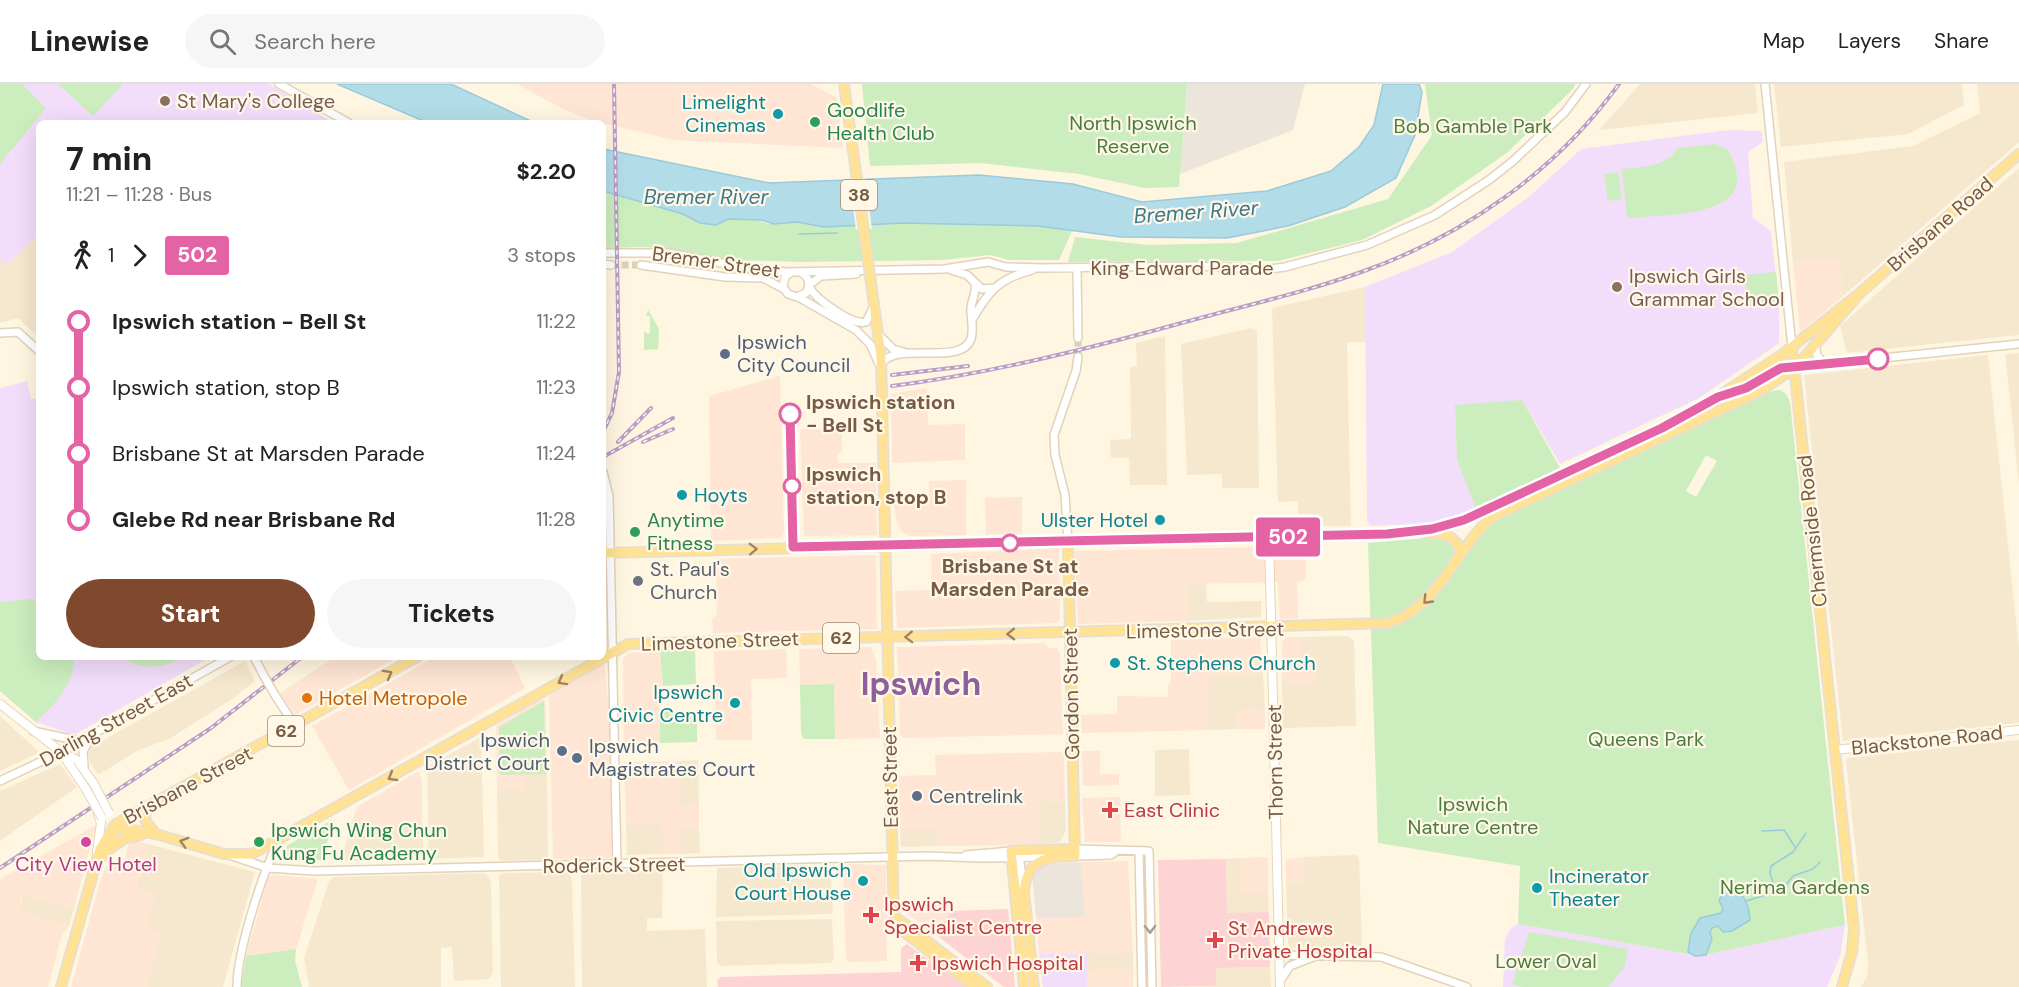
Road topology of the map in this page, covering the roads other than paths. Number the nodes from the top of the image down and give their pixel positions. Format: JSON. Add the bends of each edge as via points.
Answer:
{"nodes":[{"id":1,"x":279,"y":84,"type":"edge"},
{"id":2,"x":844,"y":84,"type":"edge"},
{"id":3,"x":1586,"y":84,"type":"edge"},
{"id":4,"x":1766,"y":84,"type":"edge"},
{"id":5,"x":344,"y":120,"type":"edge"},
{"id":6,"x":2019,"y":154,"type":"edge"},
{"id":7,"x":606,"y":253,"type":"edge"},
{"id":8,"x":980,"y":264,"type":"junction"},
{"id":9,"x":641,"y":265,"type":"tunnel mouth"},
{"id":10,"x":996,"y":265,"type":"junction"},
{"id":11,"x":1041,"y":268,"type":"junction"},
{"id":12,"x":1077,"y":268,"type":"junction"},
{"id":13,"x":945,"y":269,"type":"junction"},
{"id":14,"x":795,"y":271,"type":"junction"},
{"id":15,"x":861,"y":272,"type":"junction"},
{"id":16,"x":975,"y":282,"type":"junction"},
{"id":17,"x":809,"y":286,"type":"junction"},
{"id":18,"x":996,"y":286,"type":"junction"},
{"id":19,"x":784,"y":289,"type":"junction"},
{"id":20,"x":1860,"y":293,"type":"junction"},
{"id":21,"x":798,"y":297,"type":"junction"},
{"id":22,"x":874,"y":305,"type":"junction"},
{"id":23,"x":972,"y":320,"type":"junction"},
{"id":24,"x":0,"y":333,"type":"edge"},
{"id":25,"x":878,"y":334,"type":"junction"},
{"id":26,"x":1078,"y":338,"type":"tunnel mouth"},
{"id":27,"x":2019,"y":344,"type":"edge"},
{"id":28,"x":1815,"y":345,"type":"junction"},
{"id":29,"x":1792,"y":347,"type":"junction"},
{"id":30,"x":36,"y":348,"type":"edge"},
{"id":31,"x":909,"y":353,"type":"junction"},
{"id":32,"x":1078,"y":357,"type":"tunnel mouth"},
{"id":33,"x":1826,"y":365,"type":"junction"},
{"id":34,"x":881,"y":366,"type":"junction"},
{"id":35,"x":1794,"y":368,"type":"junction"},
{"id":36,"x":1770,"y":385,"type":"junction"},
{"id":37,"x":1797,"y":394,"type":"junction"},
{"id":38,"x":1718,"y":397,"type":"junction"},
{"id":39,"x":606,"y":481,"type":"edge"},
{"id":40,"x":1402,"y":533,"type":"junction"},
{"id":41,"x":1269,"y":537,"type":"junction"},
{"id":42,"x":1068,"y":542,"type":"junction"},
{"id":43,"x":885,"y":545,"type":"junction"},
{"id":44,"x":1460,"y":552,"type":"junction"},
{"id":45,"x":607,"y":553,"type":"edge"},
{"id":46,"x":1271,"y":628,"type":"junction"},
{"id":47,"x":1070,"y":633,"type":"junction"},
{"id":48,"x":887,"y":637,"type":"junction"},
{"id":49,"x":613,"y":652,"type":"junction"},
{"id":50,"x":606,"y":656,"type":"edge"},
{"id":51,"x":225,"y":660,"type":"edge"},
{"id":52,"x":256,"y":660,"type":"edge"},
{"id":53,"x":412,"y":660,"type":"edge"},
{"id":54,"x":599,"y":660,"type":"edge"},
{"id":55,"x":0,"y":704,"type":"edge"},
{"id":56,"x":295,"y":726,"type":"junction"},
{"id":57,"x":2019,"y":730,"type":"edge"},
{"id":58,"x":33,"y":731,"type":"junction"},
{"id":59,"x":92,"y":735,"type":"junction"},
{"id":60,"x":80,"y":741,"type":"junction"},
{"id":61,"x":1835,"y":750,"type":"junction"},
{"id":62,"x":61,"y":752,"type":"junction"},
{"id":63,"x":84,"y":766,"type":"junction"},
{"id":64,"x":0,"y":782,"type":"edge"},
{"id":65,"x":153,"y":804,"type":"junction"},
{"id":66,"x":104,"y":816,"type":"junction"},
{"id":67,"x":115,"y":826,"type":"junction"},
{"id":68,"x":156,"y":834,"type":"junction"},
{"id":69,"x":278,"y":842,"type":"junction"},
{"id":70,"x":1139,"y":851,"type":"junction"},
{"id":71,"x":1075,"y":852,"type":"junction"},
{"id":72,"x":1015,"y":854,"type":"junction"},
{"id":73,"x":104,"y":855,"type":"junction"},
{"id":74,"x":230,"y":855,"type":"junction"},
{"id":75,"x":892,"y":856,"type":"junction"},
{"id":76,"x":1055,"y":857,"type":"junction"},
{"id":77,"x":618,"y":864,"type":"junction"},
{"id":78,"x":268,"y":868,"type":"junction"},
{"id":79,"x":92,"y":875,"type":"junction"},
{"id":80,"x":1024,"y":892,"type":"junction"},
{"id":81,"x":1022,"y":916,"type":"junction"},
{"id":82,"x":894,"y":920,"type":"junction"},
{"id":83,"x":1279,"y":955,"type":"junction"},
{"id":84,"x":1315,"y":955,"type":"junction"},
{"id":85,"x":1280,"y":984,"type":"edge"},
{"id":86,"x":1841,"y":984,"type":"edge"},
{"id":87,"x":61,"y":987,"type":"edge"},
{"id":88,"x":237,"y":987,"type":"edge"},
{"id":89,"x":975,"y":987,"type":"edge"},
{"id":90,"x":987,"y":987,"type":"edge"},
{"id":91,"x":1024,"y":987,"type":"edge"},
{"id":92,"x":1034,"y":987,"type":"edge"},
{"id":93,"x":1142,"y":987,"type":"edge"},
{"id":94,"x":1152,"y":987,"type":"edge"},
{"id":95,"x":1467,"y":987,"type":"edge"}],
"edges":[{"from":1,"to":5,"type":"street"},
{"from":2,"to":22,"type":"main road","number":"38","bridge":true},
{"from":3,"to":12,"type":"street","name":"King Edward Parade","via":[[1565,112],[1489,180],[1435,215],[1367,245],[1270,269]]},
{"from":4,"to":29,"type":"street","name":"Chermside Road"},
{"from":6,"to":20,"type":"main road","name":"Brisbane Road"},
{"from":7,"to":14,"type":"street","name":"Bremer Street","via":[[662,252],[760,270]]},
{"from":8,"to":10,"type":"street","name":"Bremer Street"},
{"from":8,"to":13,"type":"street","name":"Bremer Street"},
{"from":8,"to":16,"type":"street","via":[[974,272]]},
{"from":9,"to":19,"type":"street","name":"Bremer Street","via":[[725,277],[763,278]]},
{"from":10,"to":11,"type":"street","name":"Bremer Street"},
{"from":10,"to":18,"type":"street","via":[[1000,272]]},
{"from":11,"to":12,"type":"street","name":"Bremer Street"},
{"from":11,"to":18,"type":"street","name":"Bremer Street","via":[[1016,274]]},
{"from":12,"to":26,"type":"street"},
{"from":13,"to":15,"type":"street","name":"Bremer Street"},
{"from":13,"to":16,"type":"street","name":"Bremer Street","via":[[967,275]]},
{"from":14,"to":15,"type":"street","name":"Bremer Street"},
{"from":14,"to":17,"type":"street","via":[[806,275]]},
{"from":14,"to":19,"type":"street","via":[[784,279]]},
{"from":15,"to":17,"type":"street","name":"Bremer Street","via":[[821,276]]},
{"from":16,"to":18,"type":"street","name":"Bremer Street","via":[[986,290]]},
{"from":16,"to":23,"type":"street"},
{"from":17,"to":21,"type":"street"},
{"from":17,"to":22,"type":"street","via":[[820,301],[861,323],[868,319]]},
{"from":18,"to":23,"type":"street"},
{"from":19,"to":21,"type":"street"},
{"from":20,"to":28,"type":"main road","name":"Brisbane Road"},
{"from":20,"to":29,"type":"main road","name":"Brisbane Road"},
{"from":21,"to":34,"type":"street","via":[[856,330],[870,344]]},
{"from":22,"to":25,"type":"main road","name":"East Street","number":"38"},
{"from":23,"to":31,"type":"street","via":[[971,338],[963,349]]},
{"from":24,"to":30,"type":"street","via":[[18,332]]},
{"from":25,"to":31,"type":"street","via":[[893,349]]},
{"from":25,"to":34,"type":"main road","name":"East Street","number":"38"},
{"from":27,"to":33,"type":"street"},
{"from":28,"to":33,"type":"street","via":[[1818,357]]},
{"from":28,"to":35,"type":"main road","name":"Brisbane Road"},
{"from":29,"to":35,"type":"main road","name":"Chermside Road"},
{"from":29,"to":38,"type":"main road","name":"Brisbane Road"},
{"from":31,"to":34,"type":"street","via":[[886,358]]},
{"from":32,"to":42,"type":"street","name":"Gordon Street","via":[[1054,439],[1065,495]]},
{"from":33,"to":35,"type":"street"},
{"from":34,"to":43,"type":"main road","name":"East Street","number":"38"},
{"from":35,"to":36,"type":"main road","name":"Brisbane Road"},
{"from":35,"to":37,"type":"main road","name":"Chermside Road"},
{"from":35,"to":38,"type":"main road","via":[[1781,368],[1746,388]]},
{"from":36,"to":37,"type":"main road","via":[[1784,383]]},
{"from":36,"to":44,"type":"main road","name":"Limestone Street","via":[[1509,507],[1486,522]]},
{"from":37,"to":61,"type":"main road","name":"Chermside Road"},
{"from":38,"to":40,"type":"main road","via":[[1662,428],[1464,520]]},
{"from":39,"to":45,"type":"street"},
{"from":40,"to":41,"type":"main road"},
{"from":40,"to":44,"type":"main road","via":[[1446,535],[1457,542]]},
{"from":41,"to":42,"type":"main road"},
{"from":41,"to":46,"type":"main road","name":"Thorn Street"},
{"from":42,"to":43,"type":"main road"},
{"from":42,"to":47,"type":"main road","name":"Gordon Street"},
{"from":45,"to":43,"type":"main road","one_way":true},
{"from":43,"to":48,"type":"main road","name":"East Street"},
{"from":44,"to":46,"type":"main road","name":"Limestone Street","one_way":true,"via":[[1429,598],[1396,621]]},
{"from":45,"to":49,"type":"street"},
{"from":46,"to":47,"type":"main road","name":"Limestone Street"},
{"from":46,"to":83,"type":"main road","name":"Thorn Street"},
{"from":47,"to":48,"type":"main road","name":"Limestone Street","one_way":true},
{"from":47,"to":71,"type":"main road","name":"Gordon Street"},
{"from":48,"to":49,"type":"main road","name":"Limestone Street","number":"62","via":[[641,643],[628,644]]},
{"from":48,"to":75,"type":"main road","name":"East Street"},
{"from":49,"to":50,"type":"main road","name":"Limestone Street","number":"62","one_way":true},
{"from":49,"to":77,"type":"street"},
{"from":51,"to":59,"type":"street","name":"Darling Street East"},
{"from":52,"to":56,"type":"street","bridge":true},
{"from":56,"to":53,"type":"main road","name":"Brisbane Street","number":"62","one_way":true},
{"from":54,"to":69,"type":"main road","name":"Limestone Street","number":"62","one_way":true},
{"from":55,"to":58,"type":"main road"},
{"from":56,"to":65,"type":"main road","name":"Brisbane Street","number":"62"},
{"from":57,"to":61,"type":"main road","name":"Blackstone Road"},
{"from":58,"to":60,"type":"street"},
{"from":58,"to":62,"type":"main road"},
{"from":59,"to":60,"type":"street","name":"Darling Street East"},
{"from":59,"to":63,"type":"street","via":[[82,751]]},
{"from":60,"to":62,"type":"street","name":"Darling Street East"},
{"from":61,"to":86,"type":"main road","name":"Chermside Road","via":[[1854,936]]},
{"from":62,"to":63,"type":"main road"},
{"from":62,"to":64,"type":"street","name":"Darling Street East"},
{"from":62,"to":66,"type":"main road","bridge":true},
{"from":63,"to":66,"type":"main road","bridge":true},
{"from":65,"to":67,"type":"main road","name":"Brisbane Street","number":"62"},
{"from":65,"to":68,"type":"main road","via":[[145,821]]},
{"from":66,"to":67,"type":"main road"},
{"from":66,"to":79,"type":"main road","name":"Brisbane Street"},
{"from":67,"to":68,"type":"main road","name":"Limestone Street","number":"62"},
{"from":67,"to":73,"type":"main road","name":"Brisbane Street","number":"62"},
{"from":67,"to":79,"type":"main road","name":"Brisbane Street","number":"62","via":[[103,842]]},
{"from":68,"to":73,"type":"main road","number":"62","via":[[123,839]]},
{"from":74,"to":68,"type":"main road","name":"Limestone Street","number":"62","one_way":true},
{"from":69,"to":74,"type":"main road","name":"Limestone Street","number":"62","via":[[252,854]]},
{"from":69,"to":78,"type":"street"},
{"from":70,"to":71,"type":"street","name":"Roderick Street","via":[[1111,855]]},
{"from":70,"to":93,"type":"street"},
{"from":70,"to":94,"type":"street","name":"Roderick Street","one_way":true,"via":[[1149,851]]},
{"from":71,"to":72,"type":"main road","name":"Roderick Street"},
{"from":71,"to":76,"type":"main road","name":"Roderick Street"},
{"from":72,"to":75,"type":"street","name":"Roderick Street"},
{"from":72,"to":76,"type":"street","name":"Roderick Street"},
{"from":72,"to":80,"type":"street"},
{"from":72,"to":81,"type":"main road"},
{"from":73,"to":79,"type":"main road","name":"Brisbane Street","number":"62"},
{"from":74,"to":78,"type":"street","name":"Roderick Street"},
{"from":75,"to":77,"type":"street","name":"Roderick Street"},
{"from":75,"to":82,"type":"main road","name":"East Street"},
{"from":76,"to":80,"type":"main road","via":[[1032,867]]},
{"from":77,"to":78,"type":"street","name":"Roderick Street","via":[[315,871]]},
{"from":78,"to":88,"type":"street","via":[[240,959]]},
{"from":79,"to":87,"type":"main road","name":"Brisbane Street","number":"62"},
{"from":80,"to":81,"type":"main road"},
{"from":81,"to":91,"type":"main road"},
{"from":81,"to":92,"type":"main road"},
{"from":82,"to":89,"type":"main road"},
{"from":82,"to":90,"type":"main road"},
{"from":83,"to":84,"type":"street"},
{"from":83,"to":85,"type":"main road","name":"Thorn Street"},
{"from":84,"to":85,"type":"street","via":[[1290,966]]},
{"from":84,"to":95,"type":"street","via":[[1371,956]]}]}
